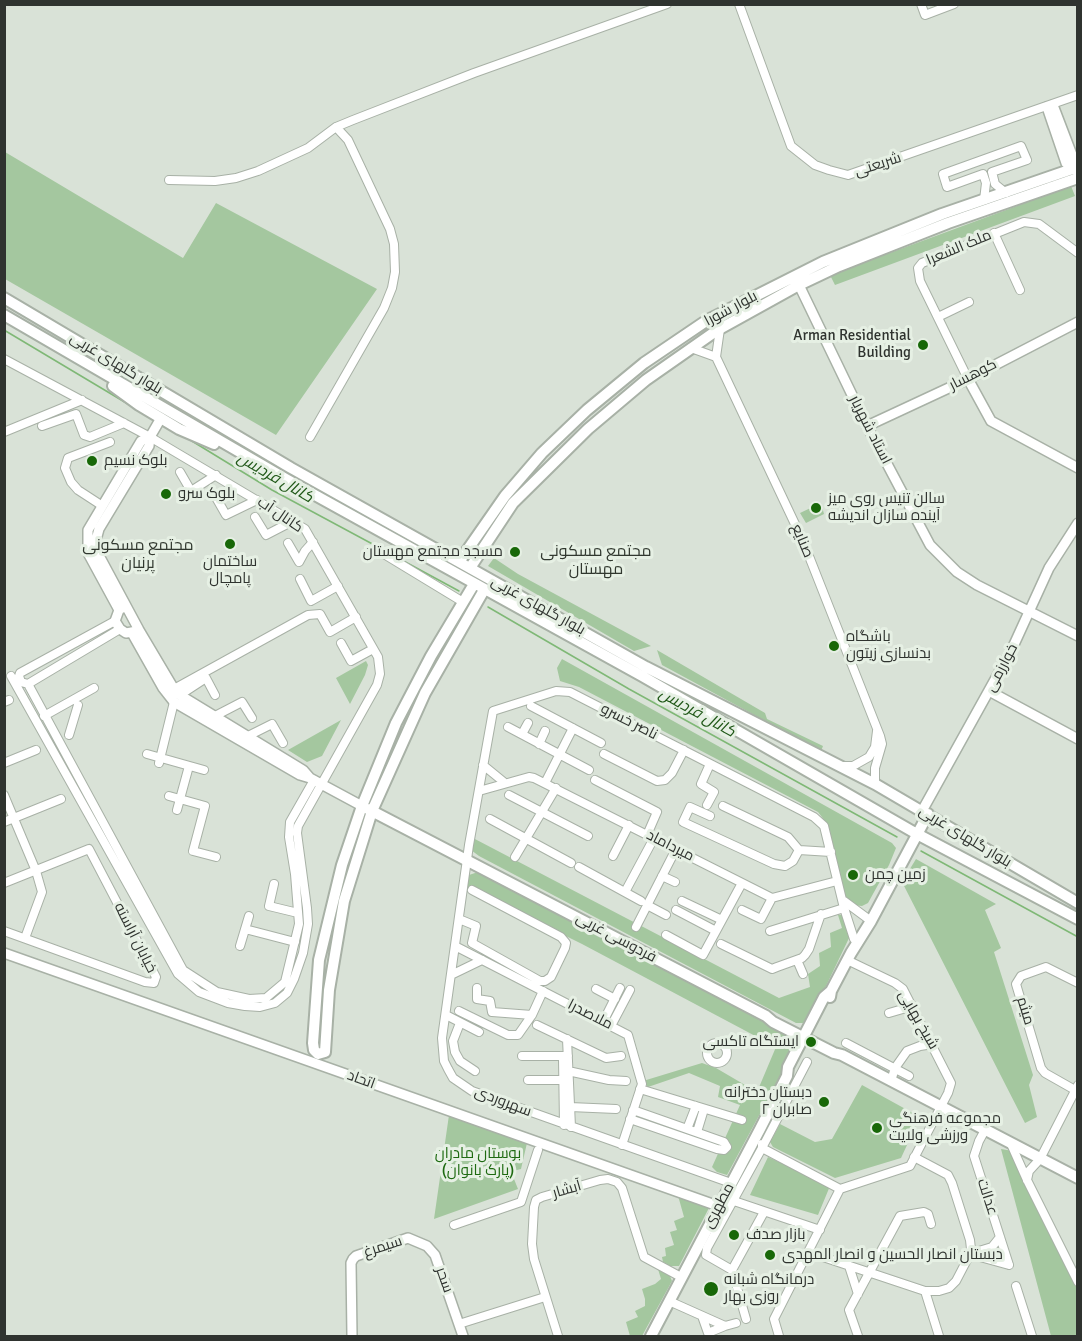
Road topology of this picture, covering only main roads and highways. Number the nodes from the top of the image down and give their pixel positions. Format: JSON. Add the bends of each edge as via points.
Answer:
{"nodes":[{"id":1,"x":1076,"y":172,"type":"edge"},
{"id":2,"x":1065,"y":183,"type":"junction"},
{"id":3,"x":1077,"y":186,"type":"edge"},
{"id":4,"x":4,"y":298,"type":"edge"},
{"id":5,"x":4,"y":315,"type":"edge"},
{"id":6,"x":83,"y":362,"type":"junction"},
{"id":7,"x":249,"y":458,"type":"junction"},
{"id":8,"x":375,"y":514,"type":"junction"},
{"id":9,"x":368,"y":525,"type":"junction"},
{"id":10,"x":459,"y":562,"type":"junction"},
{"id":11,"x":470,"y":568,"type":"junction"},
{"id":12,"x":474,"y":584,"type":"junction"},
{"id":13,"x":484,"y":590,"type":"junction"},
{"id":14,"x":468,"y":605,"type":"junction"},
{"id":15,"x":567,"y":629,"type":"junction"},
{"id":16,"x":367,"y":809,"type":"junction"},
{"id":17,"x":925,"y":813,"type":"junction"},
{"id":18,"x":914,"y":832,"type":"junction"},
{"id":19,"x":930,"y":841,"type":"junction"},
{"id":20,"x":908,"y":849,"type":"junction"},
{"id":21,"x":1077,"y":903,"type":"edge"},
{"id":22,"x":1077,"y":919,"type":"edge"},
{"id":23,"x":868,"y":920,"type":"junction"},
{"id":24,"x":807,"y":1037,"type":"junction"},
{"id":25,"x":1077,"y":1178,"type":"edge"},
{"id":26,"x":651,"y":1336,"type":"edge"}],
"edges":[{"from":1,"to":2,"type":"main road","name":"بلوار شورا"},
{"from":1,"to":10,"type":"main road","name":"بلوار شورا","via":[[942,214],[823,262],[706,321],[644,363],[542,453],[505,496]]},
{"from":2,"to":3,"type":"main road"},
{"from":2,"to":11,"type":"main road","name":"بلوار شورا","via":[[839,266],[720,329],[615,405],[513,503]]},
{"from":4,"to":8,"type":"main road","name":"بلوار گلهای غربی"},
{"from":5,"to":6,"type":"main road","name":"بلوار گلهای غربی"},
{"from":6,"to":7,"type":"main road","name":"بلوار گلهای غربی"},
{"from":6,"to":7,"type":"main road","via":[[161,418]]},
{"from":7,"to":9,"type":"main road","name":"بلوار گلهای غربی"},
{"from":8,"to":9,"type":"main road","via":[[366,519]]},
{"from":8,"to":10,"type":"main road","name":"بلوار گلهای غربی"},
{"from":9,"to":12,"type":"main road","name":"بلوار گلهای غربی"},
{"from":10,"to":11,"type":"main road","name":"بلوار گلهای غربی"},
{"from":11,"to":15,"type":"main road","name":"بلوار گلهای غربی"},
{"from":12,"to":13,"type":"main road","name":"بلوار گلهای غربی"},
{"from":12,"to":14,"type":"main road"},
{"from":13,"to":14,"type":"main road"},
{"from":13,"to":15,"type":"main road","name":"بلوار گلهای غربی"},
{"from":14,"to":16,"type":"main road","via":[[431,656],[396,723]]},
{"from":15,"to":17,"type":"main road","name":"بلوار گلهای غربی"},
{"from":15,"to":18,"type":"main road","name":"بلوار گلهای غربی"},
{"from":16,"to":16,"type":"main road","via":[[342,865],[320,960],[313,1043],[318,1054],[324,1052],[326,1044],[329,990],[344,901]]},
{"from":16,"to":24,"type":"main road","name":"فردوسی غربی"},
{"from":17,"to":18,"type":"main road","name":"مطهری"},
{"from":17,"to":21,"type":"main road","name":"بلوار گلهای غربی"},
{"from":18,"to":19,"type":"main road","name":"بلوار گلهای غربی"},
{"from":18,"to":20,"type":"main road","name":"مطهری"},
{"from":18,"to":23,"type":"main road"},
{"from":19,"to":20,"type":"main road","via":[[918,842]]},
{"from":19,"to":22,"type":"main road","name":"بلوار گلهای غربی"},
{"from":20,"to":23,"type":"main road","name":"مطهری"},
{"from":23,"to":24,"type":"main road","name":"مطهری","via":[[830,1000]]},
{"from":24,"to":25,"type":"main road","name":"فردوسی غربی"},
{"from":24,"to":26,"type":"main road","name":"مطهری"}]}
